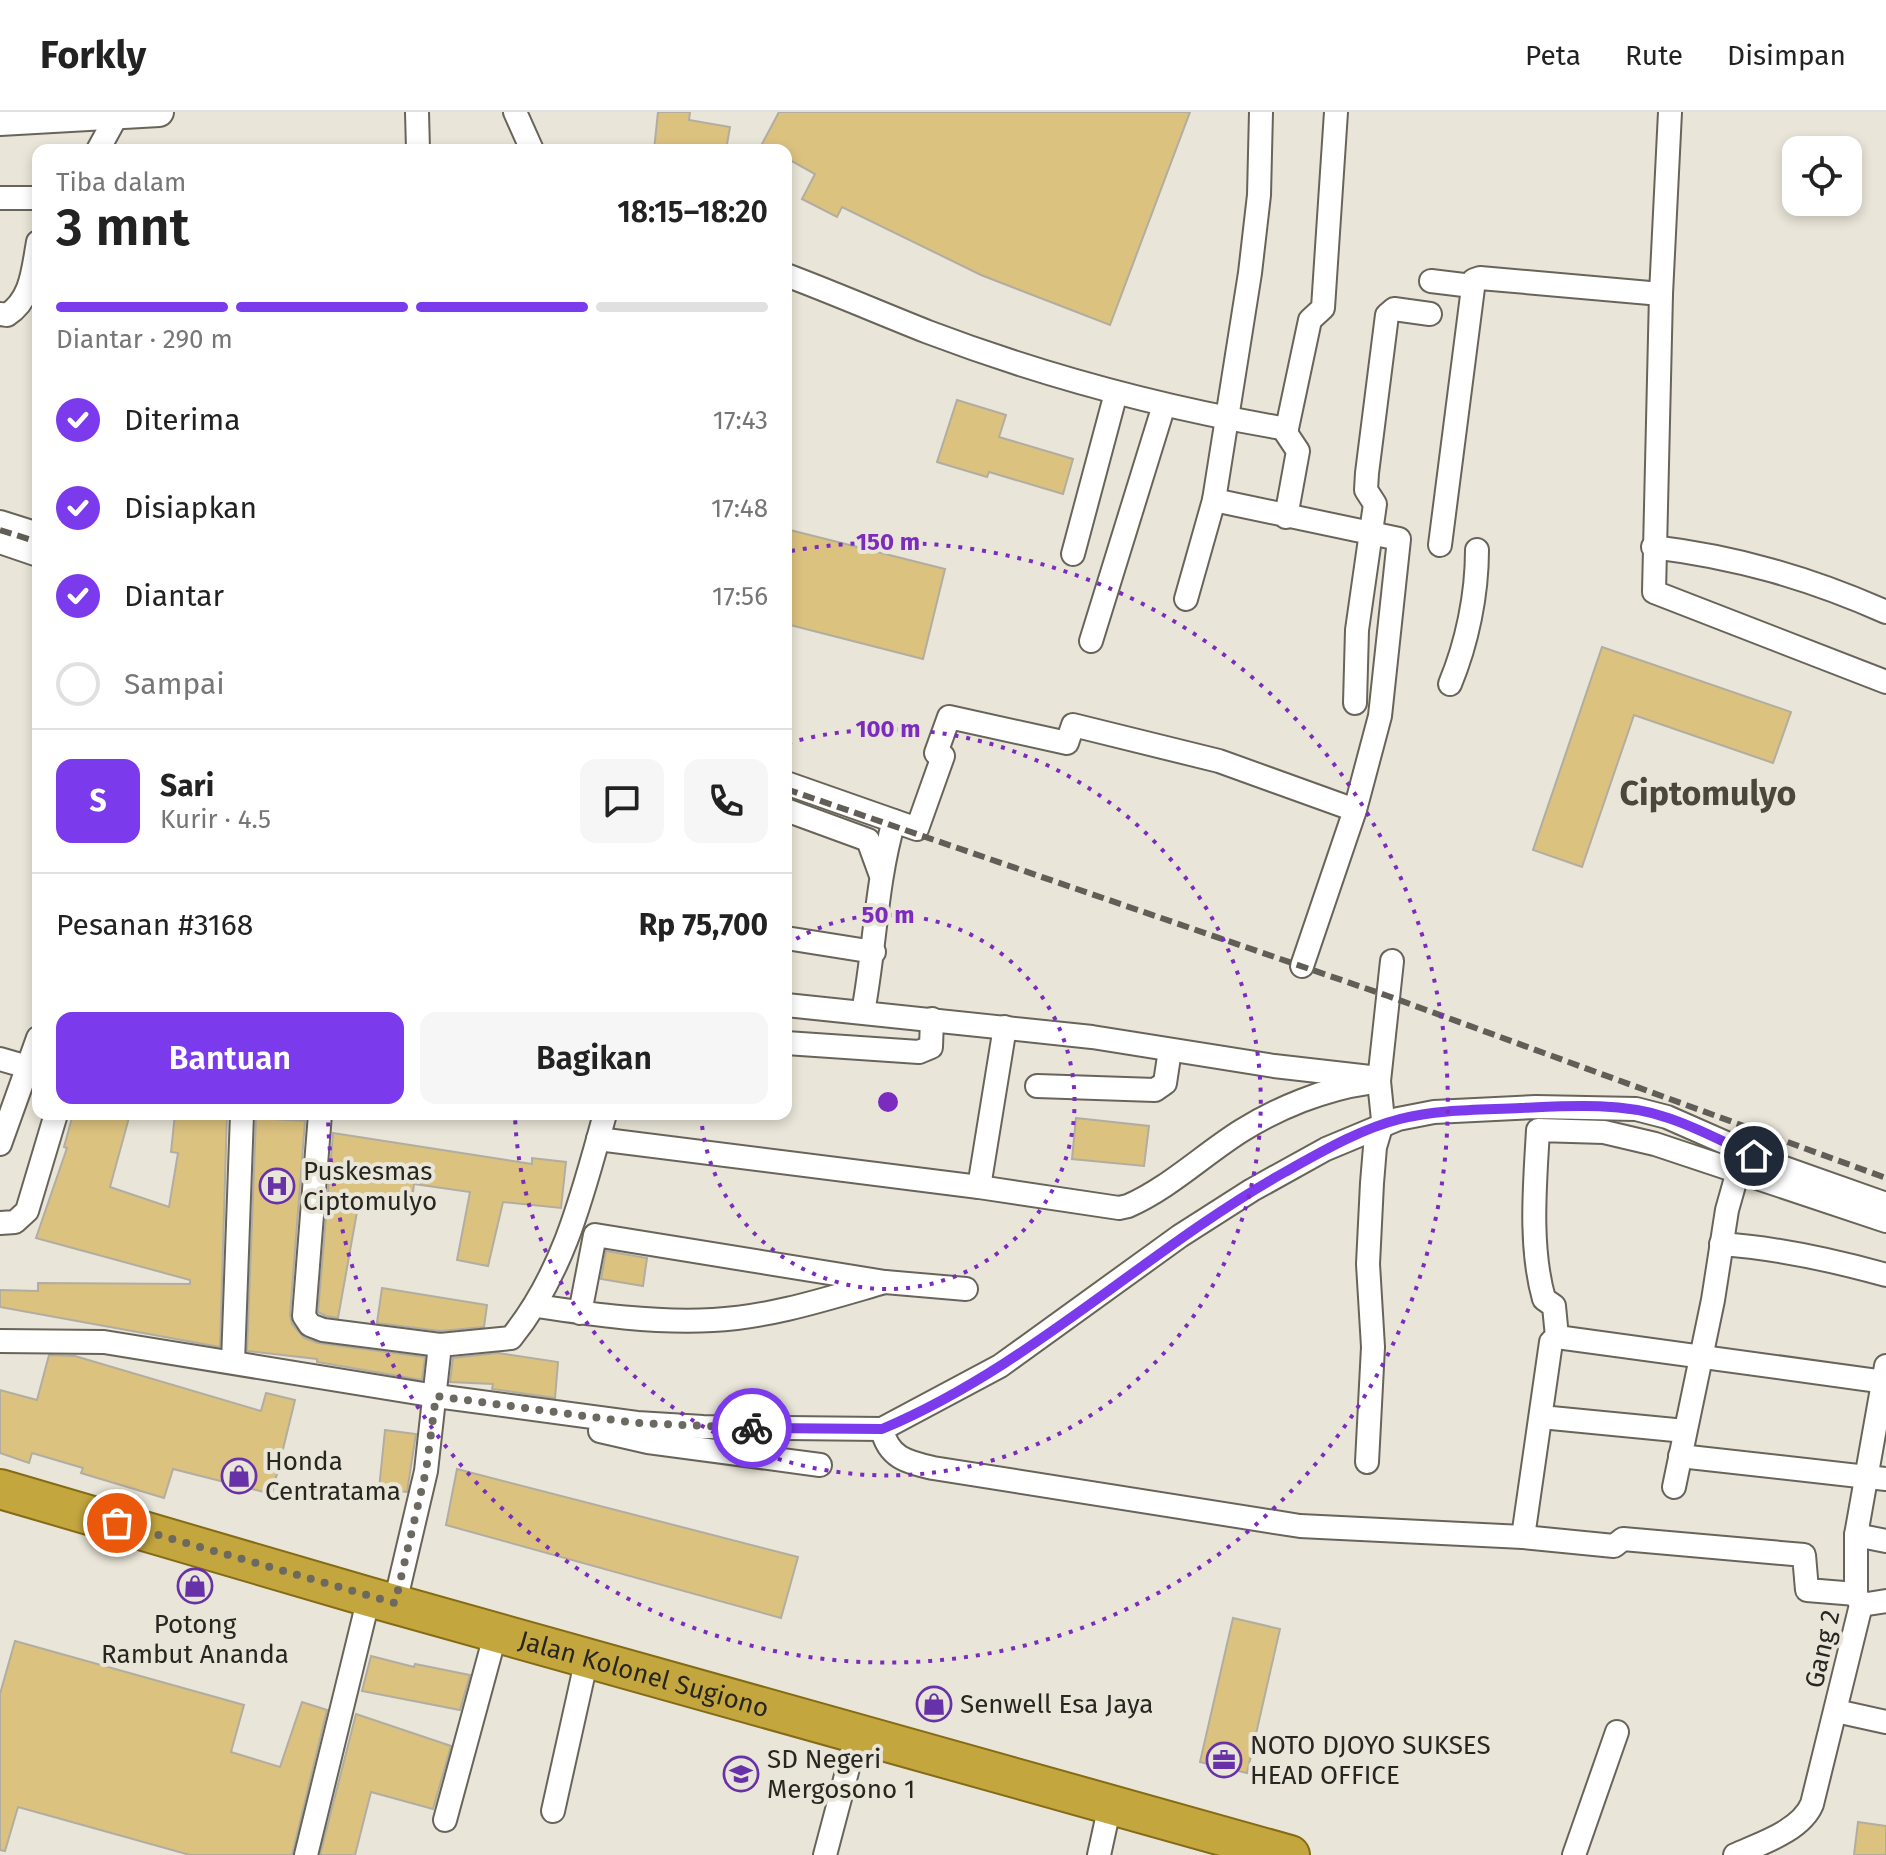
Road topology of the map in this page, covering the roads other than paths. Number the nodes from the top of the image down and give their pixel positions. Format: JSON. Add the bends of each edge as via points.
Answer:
{"nodes":[{"id":1,"x":159,"y":112,"type":"edge"},
{"id":2,"x":417,"y":112,"type":"edge"},
{"id":3,"x":515,"y":112,"type":"edge"},
{"id":4,"x":1261,"y":112,"type":"edge"},
{"id":5,"x":1336,"y":112,"type":"edge"},
{"id":6,"x":1670,"y":112,"type":"edge"},
{"id":7,"x":116,"y":117,"type":"junction"},
{"id":8,"x":0,"y":121,"type":"edge"},
{"id":9,"x":101,"y":144,"type":"edge"},
{"id":10,"x":418,"y":144,"type":"edge"},
{"id":11,"x":529,"y":144,"type":"edge"},
{"id":12,"x":0,"y":198,"type":"edge"},
{"id":13,"x":32,"y":198,"type":"edge"},
{"id":14,"x":32,"y":271,"type":"edge"},
{"id":15,"x":792,"y":277,"type":"edge"},
{"id":16,"x":1431,"y":281,"type":"dead end"},
{"id":17,"x":1472,"y":286,"type":"junction"},
{"id":18,"x":1661,"y":294,"type":"junction"},
{"id":19,"x":0,"y":314,"type":"edge"},
{"id":20,"x":1430,"y":314,"type":"dead end"},
{"id":21,"x":1116,"y":393,"type":"junction"},
{"id":22,"x":1164,"y":405,"type":"junction"},
{"id":23,"x":1226,"y":419,"type":"junction"},
{"id":24,"x":1287,"y":429,"type":"junction"},
{"id":25,"x":1214,"y":500,"type":"junction"},
{"id":26,"x":1286,"y":517,"type":"junction"},
{"id":27,"x":0,"y":522,"type":"edge"},
{"id":28,"x":32,"y":532,"type":"edge"},
{"id":29,"x":1372,"y":534,"type":"junction"},
{"id":30,"x":0,"y":542,"type":"edge"},
{"id":31,"x":1440,"y":545,"type":"dead end"},
{"id":32,"x":1653,"y":547,"type":"junction"},
{"id":33,"x":1477,"y":550,"type":"dead end"},
{"id":34,"x":32,"y":553,"type":"edge"},
{"id":35,"x":1073,"y":554,"type":"dead end"},
{"id":36,"x":1186,"y":599,"type":"dead end"},
{"id":37,"x":1886,"y":612,"type":"edge"},
{"id":38,"x":1091,"y":641,"type":"dead end"},
{"id":39,"x":1886,"y":682,"type":"edge"},
{"id":40,"x":1450,"y":684,"type":"dead end"},
{"id":41,"x":1355,"y":703,"type":"dead end"},
{"id":42,"x":792,"y":785,"type":"edge"},
{"id":43,"x":1355,"y":810,"type":"junction"},
{"id":44,"x":792,"y":812,"type":"edge"},
{"id":45,"x":894,"y":821,"type":"junction"},
{"id":46,"x":881,"y":881,"type":"junction"},
{"id":47,"x":792,"y":939,"type":"edge"},
{"id":48,"x":874,"y":952,"type":"junction"},
{"id":49,"x":1392,"y":961,"type":"dead end"},
{"id":50,"x":1302,"y":966,"type":"dead end"},
{"id":51,"x":792,"y":1006,"type":"edge"},
{"id":52,"x":863,"y":1012,"type":"junction"},
{"id":53,"x":932,"y":1019,"type":"junction"},
{"id":54,"x":1005,"y":1027,"type":"junction"},
{"id":55,"x":792,"y":1043,"type":"edge"},
{"id":56,"x":1170,"y":1050,"type":"junction"},
{"id":57,"x":0,"y":1059,"type":"edge"},
{"id":58,"x":32,"y":1068,"type":"edge"},
{"id":59,"x":32,"y":1073,"type":"edge"},
{"id":60,"x":1379,"y":1080,"type":"junction"},
{"id":61,"x":1037,"y":1086,"type":"dead end"},
{"id":62,"x":54,"y":1120,"type":"edge"},
{"id":63,"x":242,"y":1120,"type":"edge"},
{"id":64,"x":320,"y":1120,"type":"edge"},
{"id":65,"x":603,"y":1120,"type":"edge"},
{"id":66,"x":1382,"y":1126,"type":"junction"},
{"id":67,"x":598,"y":1139,"type":"junction"},
{"id":68,"x":0,"y":1144,"type":"edge"},
{"id":69,"x":1738,"y":1171,"type":"junction"},
{"id":70,"x":979,"y":1187,"type":"junction"},
{"id":71,"x":1886,"y":1204,"type":"edge"},
{"id":72,"x":1886,"y":1221,"type":"edge"},
{"id":73,"x":0,"y":1223,"type":"edge"},
{"id":74,"x":1721,"y":1244,"type":"junction"},
{"id":75,"x":1886,"y":1275,"type":"edge"},
{"id":76,"x":885,"y":1282,"type":"junction"},
{"id":77,"x":966,"y":1289,"type":"dead end"},
{"id":78,"x":537,"y":1306,"type":"junction"},
{"id":79,"x":580,"y":1313,"type":"junction"},
{"id":80,"x":1557,"y":1337,"type":"junction"},
{"id":81,"x":0,"y":1341,"type":"edge"},
{"id":82,"x":440,"y":1345,"type":"junction"},
{"id":83,"x":1701,"y":1355,"type":"junction"},
{"id":84,"x":233,"y":1362,"type":"junction"},
{"id":85,"x":1885,"y":1376,"type":"edge"},
{"id":86,"x":436,"y":1396,"type":"junction"},
{"id":87,"x":523,"y":1408,"type":"junction"},
{"id":88,"x":1541,"y":1417,"type":"junction"},
{"id":89,"x":882,"y":1429,"type":"junction"},
{"id":90,"x":1685,"y":1431,"type":"junction"},
{"id":91,"x":1680,"y":1456,"type":"junction"},
{"id":92,"x":1367,"y":1462,"type":"dead end"},
{"id":93,"x":820,"y":1465,"type":"dead end"},
{"id":94,"x":1877,"y":1479,"type":"edge"},
{"id":95,"x":1674,"y":1487,"type":"dead end"},
{"id":96,"x":0,"y":1489,"type":"edge"},
{"id":97,"x":1856,"y":1535,"type":"junction"},
{"id":98,"x":1523,"y":1537,"type":"junction"},
{"id":99,"x":1886,"y":1541,"type":"edge"},
{"id":100,"x":382,"y":1600,"type":"junction"},
{"id":101,"x":1859,"y":1600,"type":"junction"},
{"id":102,"x":1886,"y":1601,"type":"edge"},
{"id":103,"x":496,"y":1632,"type":"junction"},
{"id":104,"x":587,"y":1658,"type":"junction"},
{"id":105,"x":1836,"y":1711,"type":"junction"},
{"id":106,"x":1886,"y":1722,"type":"edge"},
{"id":107,"x":1617,"y":1732,"type":"dead end"},
{"id":108,"x":857,"y":1734,"type":"junction"},
{"id":109,"x":1110,"y":1805,"type":"junction"},
{"id":110,"x":553,"y":1811,"type":"dead end"},
{"id":111,"x":445,"y":1820,"type":"dead end"},
{"id":112,"x":306,"y":1855,"type":"edge"},
{"id":113,"x":825,"y":1855,"type":"edge"},
{"id":114,"x":1099,"y":1855,"type":"edge"},
{"id":115,"x":1290,"y":1855,"type":"edge"},
{"id":116,"x":1574,"y":1855,"type":"edge"},
{"id":117,"x":1735,"y":1855,"type":"edge"}],
"edges":[{"from":1,"to":7,"type":"street"},
{"from":2,"to":10,"type":"street"},
{"from":3,"to":11,"type":"street"},
{"from":4,"to":23,"type":"street","via":[[1259,195]]},
{"from":5,"to":24,"type":"street","via":[[1323,308],[1310,320]]},
{"from":6,"to":18,"type":"street"},
{"from":7,"to":8,"type":"street"},
{"from":7,"to":9,"type":"street"},
{"from":12,"to":13,"type":"street"},
{"from":14,"to":19,"type":"street","via":[[20,307]]},
{"from":15,"to":21,"type":"street","via":[[930,332]]},
{"from":16,"to":17,"type":"street"},
{"from":17,"to":18,"type":"street","via":[[1480,278]]},
{"from":17,"to":31,"type":"street"},
{"from":18,"to":32,"type":"street"},
{"from":20,"to":29,"type":"street","via":[[1394,309],[1387,315],[1366,490],[1375,504]]},
{"from":21,"to":22,"type":"street"},
{"from":21,"to":35,"type":"street"},
{"from":22,"to":23,"type":"street"},
{"from":22,"to":38,"type":"street"},
{"from":23,"to":24,"type":"street"},
{"from":23,"to":25,"type":"street"},
{"from":24,"to":26,"type":"street","via":[[1298,451]]},
{"from":25,"to":26,"type":"street"},
{"from":25,"to":36,"type":"street"},
{"from":26,"to":29,"type":"street"},
{"from":27,"to":28,"type":"street"},
{"from":29,"to":41,"type":"street","via":[[1357,630]]},
{"from":29,"to":43,"type":"street","via":[[1399,539],[1380,716]]},
{"from":30,"to":34,"type":"street"},
{"from":32,"to":37,"type":"street","via":[[1760,565]]},
{"from":32,"to":39,"type":"street","via":[[1654,592]]},
{"from":33,"to":40,"type":"street","via":[[1466,631]]},
{"from":42,"to":45,"type":"street"},
{"from":43,"to":45,"type":"street","via":[[1219,761],[1073,725],[1067,743],[949,717],[917,829]]},
{"from":43,"to":50,"type":"street"},
{"from":44,"to":46,"type":"street","via":[[868,840]]},
{"from":45,"to":46,"type":"street"},
{"from":46,"to":48,"type":"street"},
{"from":47,"to":48,"type":"street"},
{"from":48,"to":52,"type":"street"},
{"from":49,"to":60,"type":"street"},
{"from":51,"to":52,"type":"street"},
{"from":52,"to":53,"type":"street"},
{"from":53,"to":54,"type":"street"},
{"from":53,"to":55,"type":"street","via":[[933,1042],[926,1051]]},
{"from":54,"to":56,"type":"street"},
{"from":54,"to":70,"type":"street"},
{"from":56,"to":60,"type":"street"},
{"from":56,"to":61,"type":"street","via":[[1165,1083],[1155,1090]]},
{"from":57,"to":58,"type":"street"},
{"from":59,"to":68,"type":"street"},
{"from":60,"to":66,"type":"street"},
{"from":60,"to":70,"type":"street","via":[[1312,1096],[1243,1130],[1128,1206]]},
{"from":62,"to":73,"type":"street","via":[[27,1211],[15,1222]]},
{"from":63,"to":84,"type":"street"},
{"from":64,"to":82,"type":"street","via":[[304,1316],[323,1330]]},
{"from":65,"to":67,"type":"street"},
{"from":66,"to":71,"type":"street","via":[[1434,1112],[1636,1109]]},
{"from":66,"to":89,"type":"street","via":[[1326,1149],[1252,1190],[1000,1366]]},
{"from":66,"to":92,"type":"street","via":[[1375,1147],[1368,1264],[1373,1347]]},
{"from":67,"to":70,"type":"street"},
{"from":67,"to":78,"type":"street","via":[[562,1257]]},
{"from":69,"to":72,"type":"street"},
{"from":69,"to":74,"type":"street"},
{"from":69,"to":80,"type":"street","via":[[1604,1132],[1538,1130],[1539,1275],[1544,1299],[1554,1306]]},
{"from":74,"to":75,"type":"street","via":[[1811,1256]]},
{"from":74,"to":83,"type":"street"},
{"from":76,"to":77,"type":"street"},
{"from":76,"to":79,"type":"street","via":[[790,1308],[715,1320],[633,1320]]},
{"from":76,"to":79,"type":"street","via":[[595,1235]]},
{"from":78,"to":79,"type":"street"},
{"from":78,"to":82,"type":"street","via":[[511,1338]]},
{"from":80,"to":83,"type":"street"},
{"from":80,"to":88,"type":"street","via":[[1551,1342]]},
{"from":81,"to":84,"type":"street","via":[[104,1342]]},
{"from":82,"to":86,"type":"street"},
{"from":83,"to":85,"type":"street"},
{"from":83,"to":90,"type":"street"},
{"from":84,"to":86,"type":"street"},
{"from":85,"to":94,"type":"street","name":"Gang 2"},
{"from":86,"to":87,"type":"street"},
{"from":86,"to":100,"type":"street","via":[[426,1471]]},
{"from":87,"to":89,"type":"street","via":[[703,1427]]},
{"from":87,"to":93,"type":"street","via":[[536,1416],[648,1442]]},
{"from":88,"to":90,"type":"street"},
{"from":88,"to":98,"type":"street"},
{"from":89,"to":98,"type":"street","via":[[893,1454],[933,1468],[1300,1526]]},
{"from":90,"to":91,"type":"street"},
{"from":91,"to":94,"type":"street"},
{"from":91,"to":95,"type":"street"},
{"from":94,"to":97,"type":"street","name":"Gang 2"},
{"from":96,"to":100,"type":"highway","name":"Jalan Kolonel Sugiono"},
{"from":97,"to":99,"type":"street"},
{"from":97,"to":101,"type":"street","name":"Gang 2"},
{"from":98,"to":101,"type":"street","via":[[1614,1546],[1623,1539],[1804,1555],[1807,1590]]},
{"from":100,"to":103,"type":"highway","name":"Jalan Kolonel Sugiono"},
{"from":100,"to":112,"type":"street"},
{"from":101,"to":102,"type":"street"},
{"from":101,"to":105,"type":"street","name":"Gang 2"},
{"from":103,"to":104,"type":"highway","name":"Jalan Kolonel Sugiono"},
{"from":103,"to":111,"type":"street"},
{"from":104,"to":108,"type":"highway","name":"Jalan Kolonel Sugiono"},
{"from":104,"to":110,"type":"street"},
{"from":105,"to":106,"type":"street"},
{"from":105,"to":117,"type":"street","name":"Gang 2","via":[[1808,1812],[1772,1839]]},
{"from":107,"to":116,"type":"street"},
{"from":108,"to":109,"type":"highway","name":"Jalan Kolonel Sugiono"},
{"from":108,"to":113,"type":"street"},
{"from":109,"to":114,"type":"street"},
{"from":109,"to":115,"type":"highway","name":"Jalan Kolonel Sugiono"}]}
